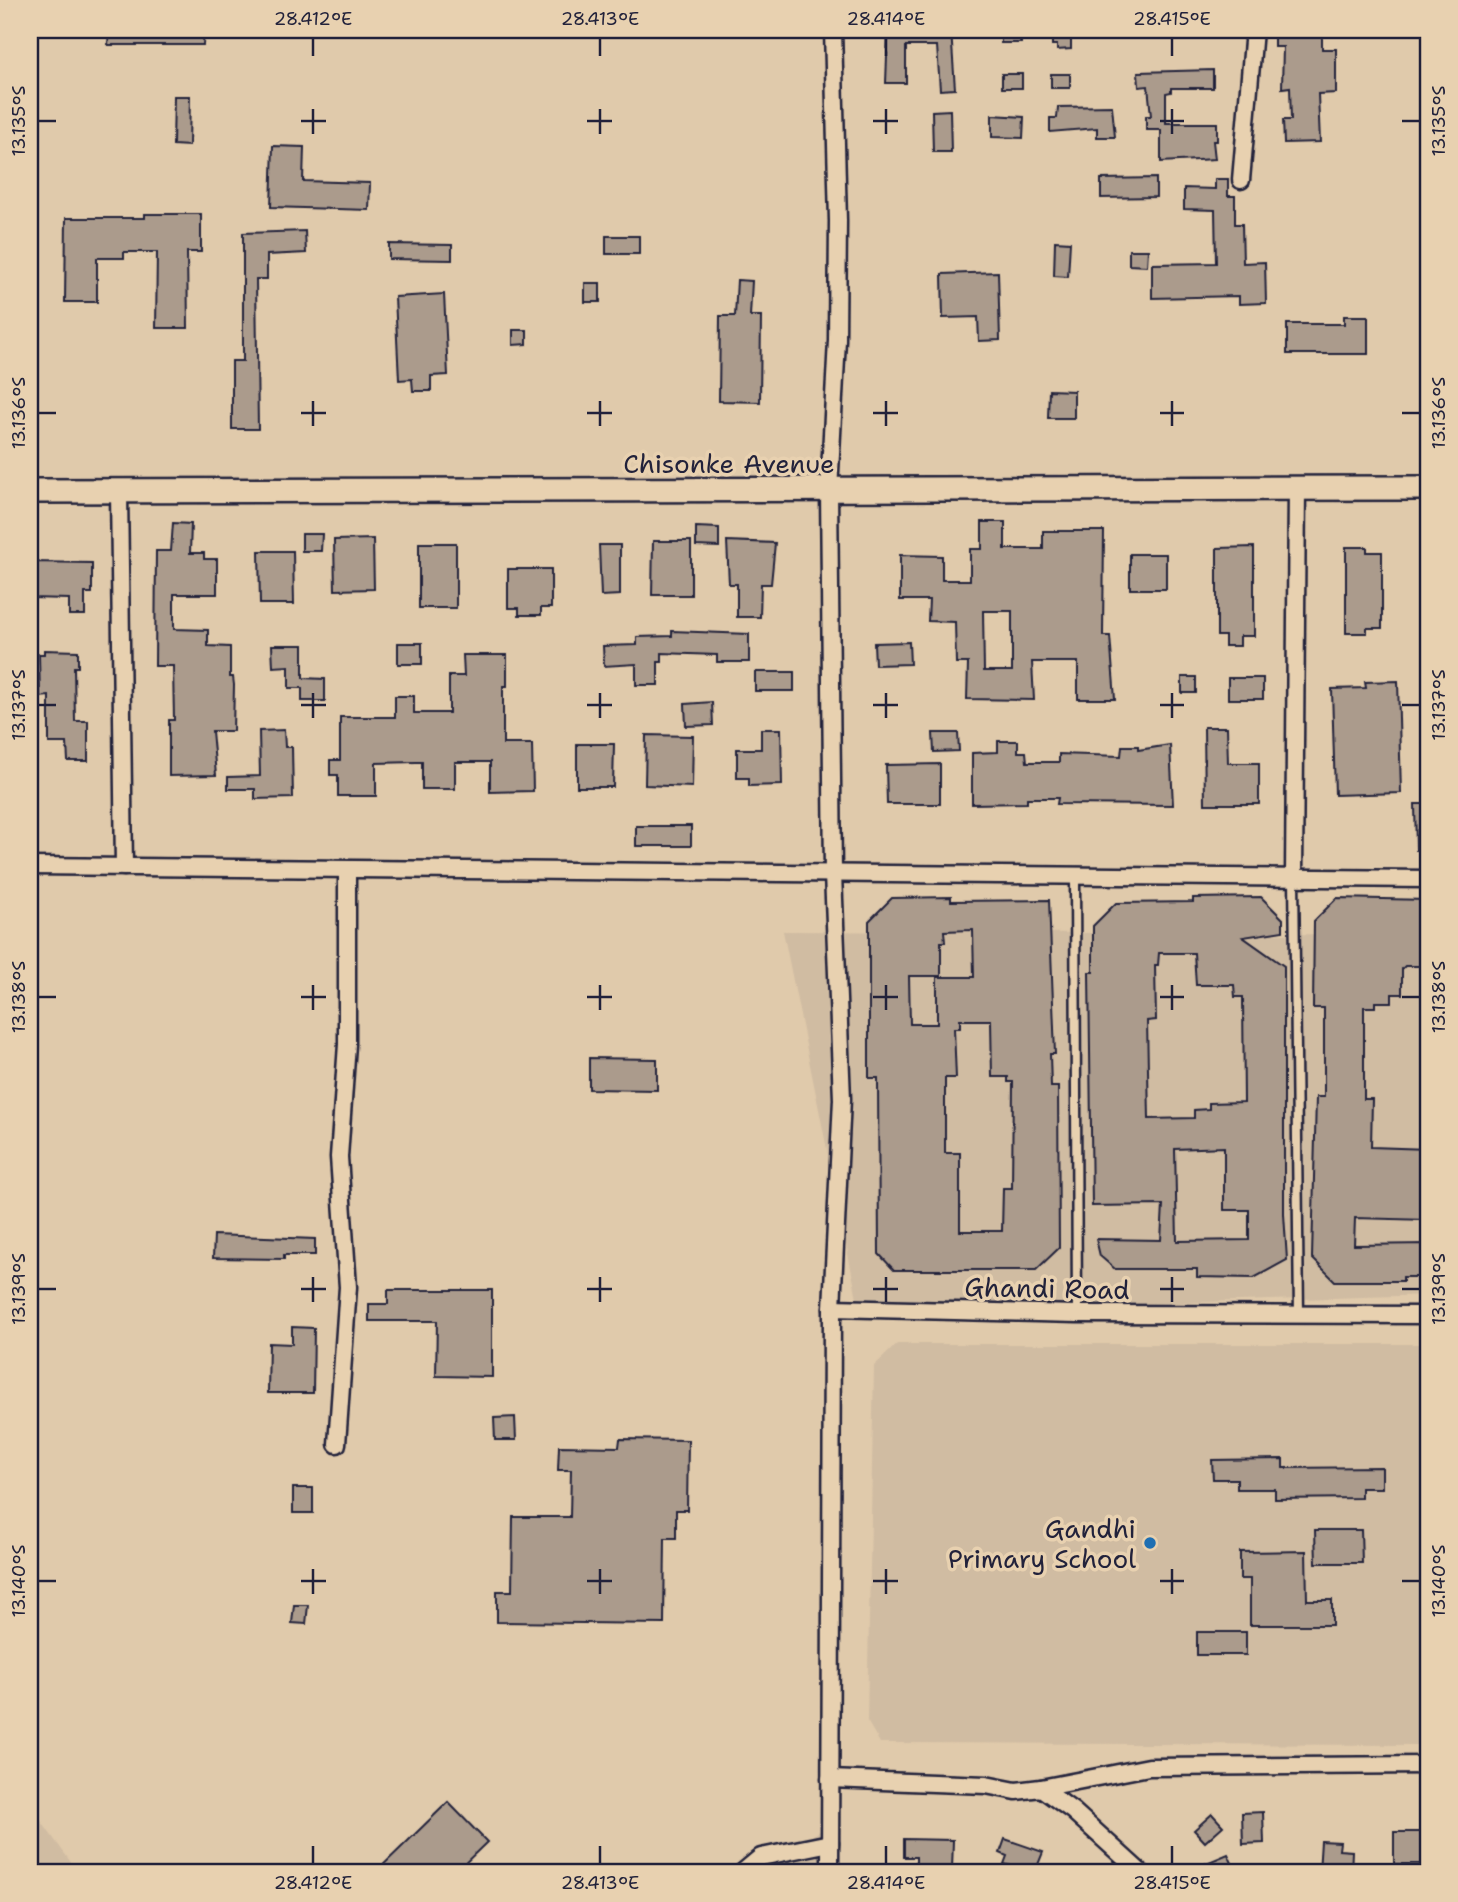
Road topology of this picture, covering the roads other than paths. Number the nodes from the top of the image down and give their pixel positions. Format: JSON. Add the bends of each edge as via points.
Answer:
{"nodes":[{"id":1,"x":832,"y":30,"type":"edge"},
{"id":2,"x":1254,"y":30,"type":"edge"},
{"id":3,"x":1241,"y":180,"type":"dead end"},
{"id":4,"x":1297,"y":486,"type":"junction"},
{"id":5,"x":1428,"y":488,"type":"edge"},
{"id":6,"x":30,"y":491,"type":"edge"},
{"id":7,"x":829,"y":491,"type":"junction"},
{"id":8,"x":119,"y":492,"type":"junction"},
{"id":9,"x":30,"y":866,"type":"edge"},
{"id":10,"x":124,"y":867,"type":"junction"},
{"id":11,"x":346,"y":869,"type":"junction"},
{"id":12,"x":833,"y":874,"type":"junction"},
{"id":13,"x":1294,"y":877,"type":"junction"},
{"id":14,"x":1075,"y":878,"type":"junction"},
{"id":15,"x":1428,"y":879,"type":"edge"},
{"id":16,"x":832,"y":1308,"type":"junction"},
{"id":17,"x":1077,"y":1314,"type":"junction"},
{"id":18,"x":1299,"y":1315,"type":"junction"},
{"id":19,"x":1428,"y":1315,"type":"edge"},
{"id":20,"x":337,"y":1444,"type":"dead end"},
{"id":21,"x":1428,"y":1765,"type":"edge"},
{"id":22,"x":830,"y":1779,"type":"junction"},
{"id":23,"x":1041,"y":1788,"type":"junction"},
{"id":24,"x":830,"y":1843,"type":"junction"},
{"id":25,"x":743,"y":1872,"type":"edge"},
{"id":26,"x":830,"y":1872,"type":"edge"},
{"id":27,"x":1140,"y":1872,"type":"edge"}],
"edges":[{"from":1,"to":7,"type":"street","via":[[838,248]]},
{"from":2,"to":3,"type":"street"},
{"from":4,"to":5,"type":"street","name":"Chisonke Avenue"},
{"from":4,"to":7,"type":"street","name":"Chisonke Avenue"},
{"from":4,"to":13,"type":"street"},
{"from":6,"to":8,"type":"street","name":"Chisonke Avenue"},
{"from":7,"to":8,"type":"street","name":"Chisonke Avenue"},
{"from":7,"to":12,"type":"street"},
{"from":8,"to":10,"type":"street"},
{"from":9,"to":10,"type":"street"},
{"from":10,"to":11,"type":"street"},
{"from":11,"to":12,"type":"street"},
{"from":11,"to":20,"type":"street","via":[[347,1044],[339,1157],[348,1287]]},
{"from":12,"to":14,"type":"street"},
{"from":12,"to":16,"type":"street","via":[[842,1099]]},
{"from":13,"to":14,"type":"street"},
{"from":13,"to":15,"type":"street"},
{"from":13,"to":18,"type":"lane"},
{"from":14,"to":17,"type":"lane"},
{"from":16,"to":17,"type":"street","name":"Ghandi Road"},
{"from":16,"to":22,"type":"street"},
{"from":17,"to":18,"type":"street","name":"Ghandi Road"},
{"from":18,"to":19,"type":"street","name":"Ghandi Road"},
{"from":21,"to":23,"type":"street","via":[[1149,1767]]},
{"from":22,"to":23,"type":"street","via":[[1016,1791]]},
{"from":22,"to":24,"type":"street"},
{"from":23,"to":27,"type":"street"},
{"from":24,"to":25,"type":"street","via":[[761,1857]]},
{"from":24,"to":26,"type":"street"}]}
